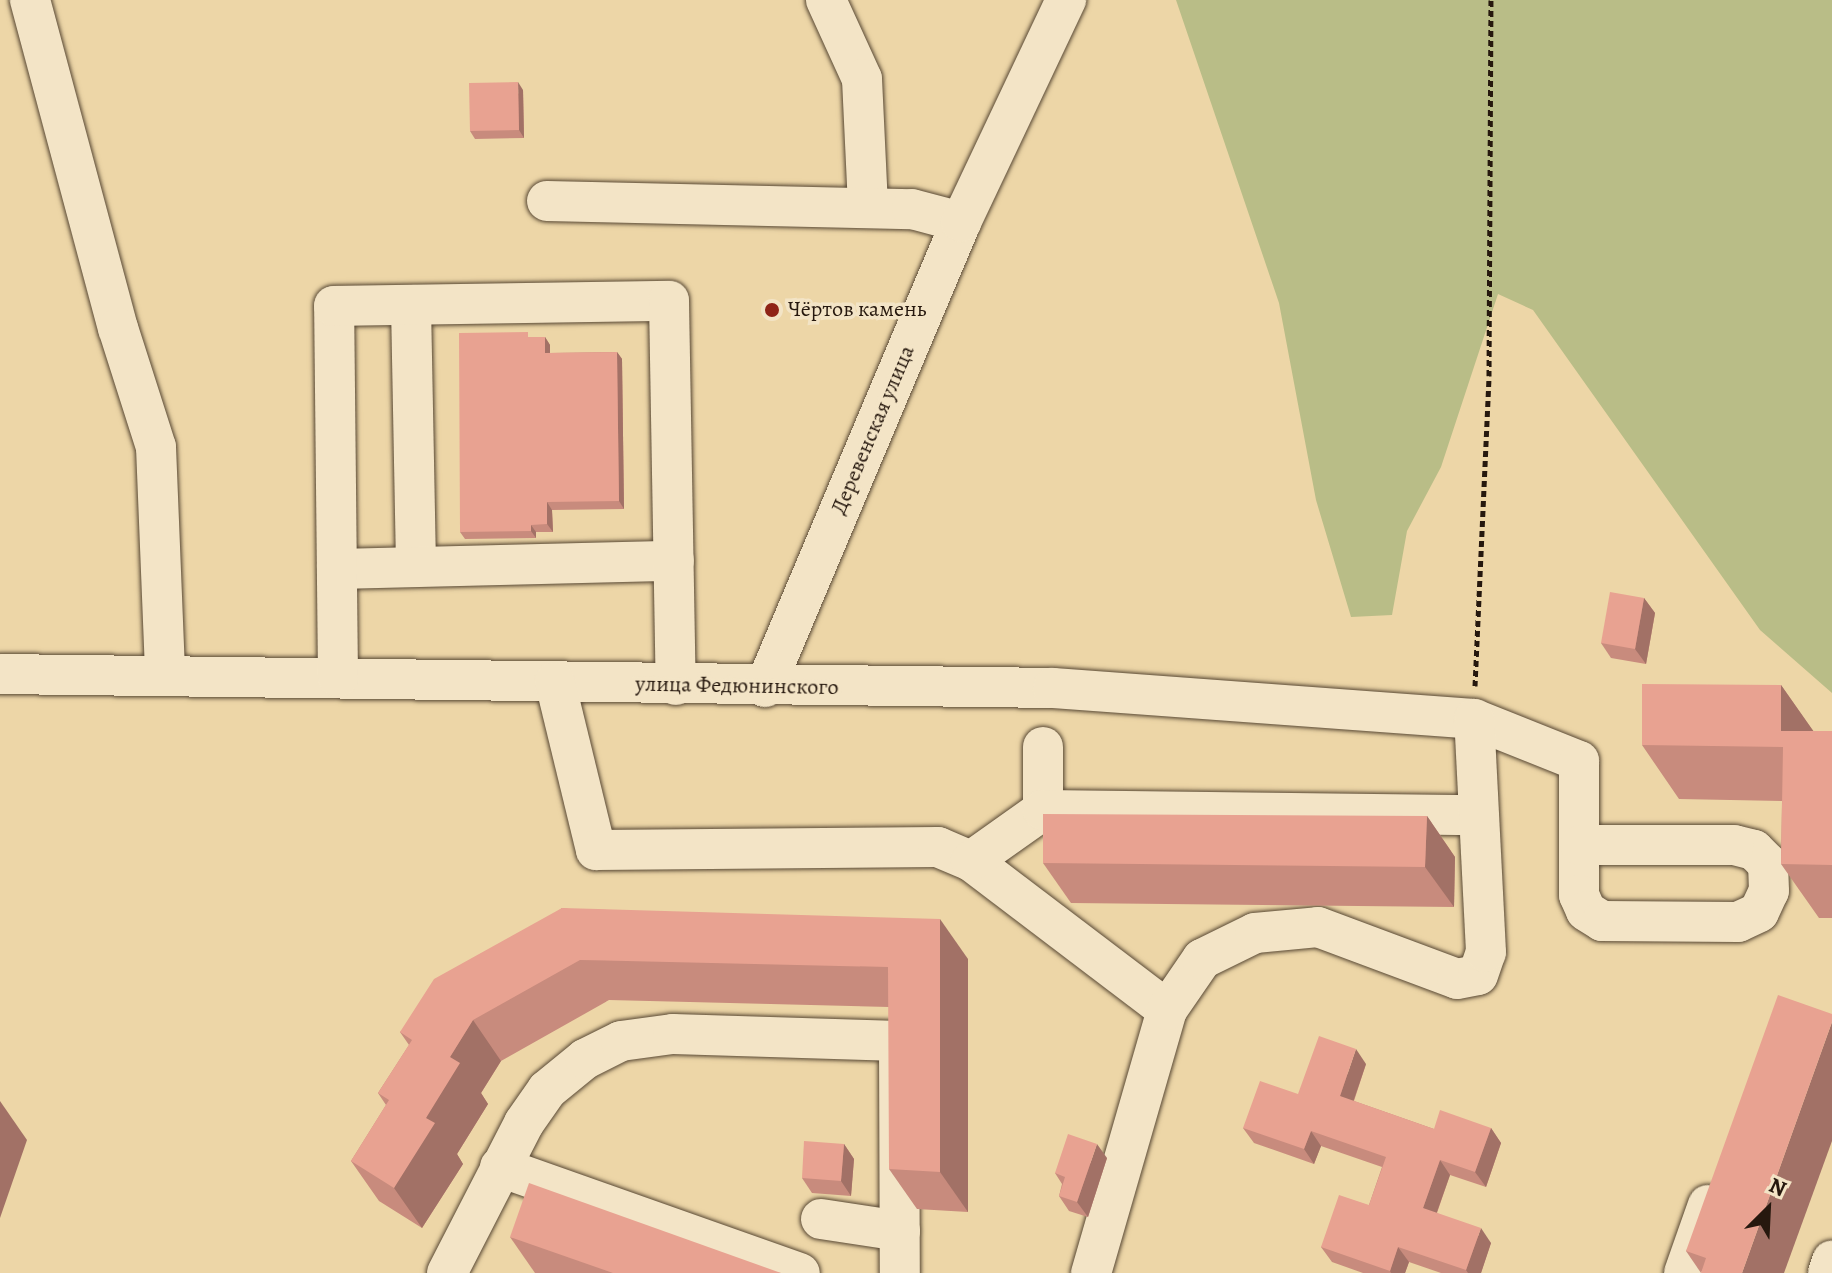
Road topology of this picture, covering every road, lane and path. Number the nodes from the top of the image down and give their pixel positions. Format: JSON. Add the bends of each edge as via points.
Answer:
{"nodes":[{"id":1,"x":30,"y":0,"type":"edge"},
{"id":2,"x":826,"y":0,"type":"edge"},
{"id":3,"x":1066,"y":0,"type":"edge"},
{"id":4,"x":1491,"y":0,"type":"edge"},
{"id":5,"x":547,"y":201,"type":"dead end"},
{"id":6,"x":868,"y":208,"type":"junction"},
{"id":7,"x":961,"y":222,"type":"junction"},
{"id":8,"x":411,"y":305,"type":"junction"},
{"id":9,"x":674,"y":561,"type":"junction"},
{"id":10,"x":416,"y":567,"type":"junction"},
{"id":11,"x":337,"y":569,"type":"junction"},
{"id":12,"x":165,"y":673,"type":"junction"},
{"id":13,"x":0,"y":674,"type":"edge"},
{"id":14,"x":338,"y":677,"type":"junction"},
{"id":15,"x":555,"y":682,"type":"junction"},
{"id":16,"x":676,"y":685,"type":"junction"},
{"id":17,"x":765,"y":687,"type":"junction"},
{"id":18,"x":1474,"y":719,"type":"junction"},
{"id":19,"x":1043,"y":747,"type":"dead end"},
{"id":20,"x":1043,"y":810,"type":"junction"},
{"id":21,"x":1478,"y":815,"type":"junction"},
{"id":22,"x":1580,"y":845,"type":"dead end"},
{"id":23,"x":971,"y":861,"type":"junction"},
{"id":24,"x":1167,"y":1010,"type":"junction"},
{"id":25,"x":500,"y":1167,"type":"junction"},
{"id":26,"x":1719,"y":1173,"type":"edge"},
{"id":27,"x":821,"y":1219,"type":"dead end"},
{"id":28,"x":900,"y":1231,"type":"junction"},
{"id":29,"x":1832,"y":1261,"type":"edge"},
{"id":30,"x":447,"y":1273,"type":"edge"},
{"id":31,"x":800,"y":1273,"type":"edge"},
{"id":32,"x":900,"y":1273,"type":"edge"},
{"id":33,"x":1091,"y":1273,"type":"edge"},
{"id":34,"x":1684,"y":1273,"type":"edge"},
{"id":35,"x":1828,"y":1273,"type":"edge"}],
"edges":[{"from":1,"to":12,"type":"street","via":[[118,328],[156,447]]},
{"from":2,"to":6,"type":"street","via":[[862,79]]},
{"from":3,"to":7,"type":"street","name":"Деревенская улица"},
{"from":4,"to":18,"type":"path","via":[[1489,376]]},
{"from":5,"to":6,"type":"street"},
{"from":6,"to":7,"type":"street","via":[[912,209]]},
{"from":7,"to":17,"type":"street","name":"Деревенская улица"},
{"from":8,"to":9,"type":"street","via":[[669,301]]},
{"from":8,"to":10,"type":"street"},
{"from":8,"to":11,"type":"street","via":[[334,306]]},
{"from":9,"to":10,"type":"street"},
{"from":9,"to":16,"type":"street"},
{"from":10,"to":11,"type":"street"},
{"from":11,"to":14,"type":"street"},
{"from":12,"to":13,"type":"street","name":"улица Федюнинского"},
{"from":12,"to":14,"type":"street","name":"улица Федюнинского"},
{"from":14,"to":15,"type":"street","name":"улица Федюнинского"},
{"from":15,"to":16,"type":"street","name":"улица Федюнинского"},
{"from":15,"to":23,"type":"street","via":[[596,850],[938,847]]},
{"from":16,"to":17,"type":"street","name":"улица Федюнинского"},
{"from":17,"to":18,"type":"street","name":"улица Федюнинского","via":[[1053,688]]},
{"from":18,"to":21,"type":"street"},
{"from":18,"to":22,"type":"street","name":"улица Федюнинского","via":[[1579,761]]},
{"from":19,"to":20,"type":"street"},
{"from":20,"to":21,"type":"street"},
{"from":20,"to":23,"type":"street"},
{"from":21,"to":24,"type":"street","via":[[1486,952],[1478,975],[1457,979],[1318,927],[1255,933],[1202,959]]},
{"from":23,"to":24,"type":"street"},
{"from":24,"to":33,"type":"street"},
{"from":25,"to":28,"type":"street","via":[[547,1090],[585,1059],[621,1041],[673,1034],[899,1041]]},
{"from":25,"to":30,"type":"street"},
{"from":25,"to":31,"type":"street"},
{"from":26,"to":34,"type":"street"},
{"from":27,"to":28,"type":"street"},
{"from":28,"to":32,"type":"street"},
{"from":29,"to":35,"type":"street"}]}
